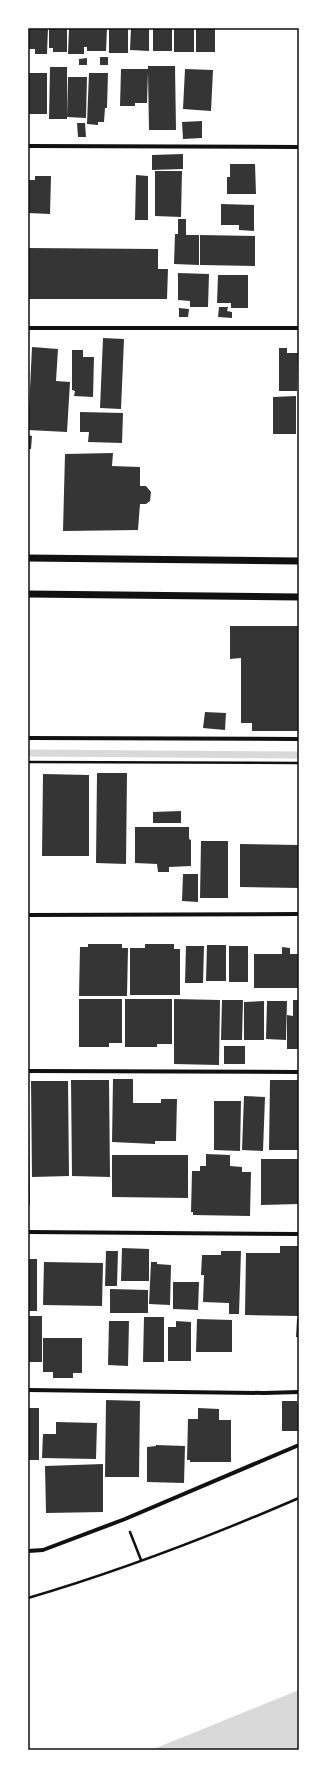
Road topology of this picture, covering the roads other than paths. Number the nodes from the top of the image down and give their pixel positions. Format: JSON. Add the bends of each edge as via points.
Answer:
{"nodes":[{"id":1,"x":28,"y":146,"type":"edge"},
{"id":2,"x":299,"y":147,"type":"edge"},
{"id":3,"x":28,"y":328,"type":"edge"},
{"id":4,"x":299,"y":328,"type":"edge"},
{"id":5,"x":28,"y":558,"type":"edge"},
{"id":6,"x":299,"y":561,"type":"edge"},
{"id":7,"x":28,"y":594,"type":"edge"},
{"id":8,"x":299,"y":597,"type":"edge"},
{"id":9,"x":28,"y":738,"type":"edge"},
{"id":10,"x":299,"y":739,"type":"edge"},
{"id":11,"x":299,"y":914,"type":"edge"},
{"id":12,"x":28,"y":915,"type":"edge"},
{"id":13,"x":28,"y":1070,"type":"edge"},
{"id":14,"x":299,"y":1072,"type":"edge"},
{"id":15,"x":28,"y":1232,"type":"edge"},
{"id":16,"x":299,"y":1234,"type":"edge"},
{"id":17,"x":28,"y":1390,"type":"edge"},
{"id":18,"x":299,"y":1392,"type":"edge"},
{"id":19,"x":299,"y":1445,"type":"edge"},
{"id":20,"x":28,"y":1551,"type":"edge"}],
"edges":[{"from":1,"to":2,"type":"street"},
{"from":3,"to":4,"type":"street"},
{"from":5,"to":6,"type":"street"},
{"from":7,"to":8,"type":"street"},
{"from":9,"to":10,"type":"street"},
{"from":11,"to":12,"type":"street"},
{"from":13,"to":14,"type":"street"},
{"from":15,"to":16,"type":"street"},
{"from":17,"to":18,"type":"street"},
{"from":19,"to":20,"type":"street","via":[[125,1519],[43,1550]]}]}
